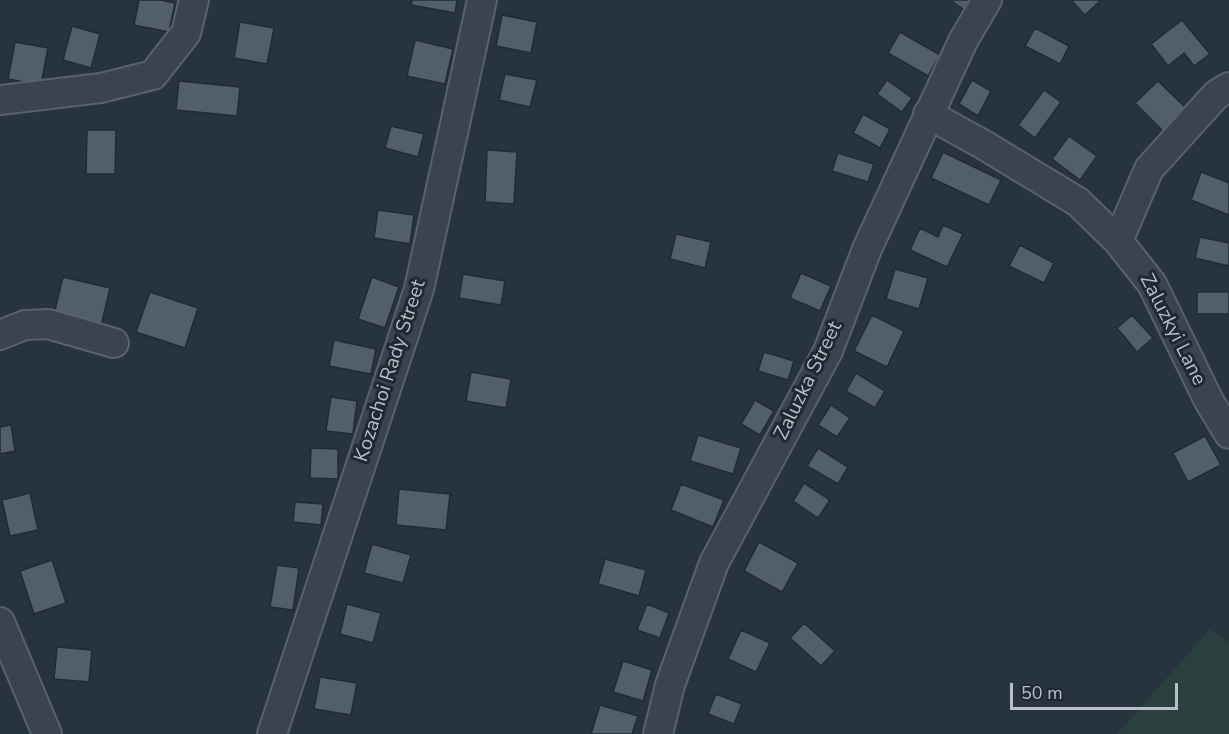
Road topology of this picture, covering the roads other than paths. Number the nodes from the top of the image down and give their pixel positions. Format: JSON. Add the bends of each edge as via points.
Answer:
{"nodes":[{"id":1,"x":194,"y":0,"type":"edge"},
{"id":2,"x":482,"y":0,"type":"edge"},
{"id":3,"x":987,"y":0,"type":"edge"},
{"id":4,"x":1229,"y":87,"type":"edge"},
{"id":5,"x":0,"y":100,"type":"edge"},
{"id":6,"x":928,"y":114,"type":"junction"},
{"id":7,"x":1119,"y":241,"type":"junction"},
{"id":8,"x":0,"y":335,"type":"edge"},
{"id":9,"x":114,"y":343,"type":"dead end"},
{"id":10,"x":1229,"y":434,"type":"edge"},
{"id":11,"x":0,"y":622,"type":"edge"},
{"id":12,"x":47,"y":734,"type":"edge"},
{"id":13,"x":272,"y":734,"type":"edge"},
{"id":14,"x":658,"y":734,"type":"edge"}],
"edges":[{"from":1,"to":5,"type":"street","via":[[186,33],[153,75],[101,88]]},
{"from":2,"to":13,"type":"street","name":"Kozachoi Rady Street","via":[[419,289]]},
{"from":3,"to":6,"type":"street","name":"Zaluzka Street"},
{"from":4,"to":7,"type":"street","via":[[1216,95],[1149,169]]},
{"from":6,"to":7,"type":"street","name":"Zaluzkyi Lane","via":[[1078,202]]},
{"from":6,"to":14,"type":"street","name":"Zaluzka Street","via":[[867,249],[828,351],[714,563],[670,685]]},
{"from":7,"to":10,"type":"street","name":"Zaluzkyi Lane","via":[[1152,284]]},
{"from":8,"to":9,"type":"street","via":[[25,325],[48,324]]},
{"from":11,"to":12,"type":"street"}]}
